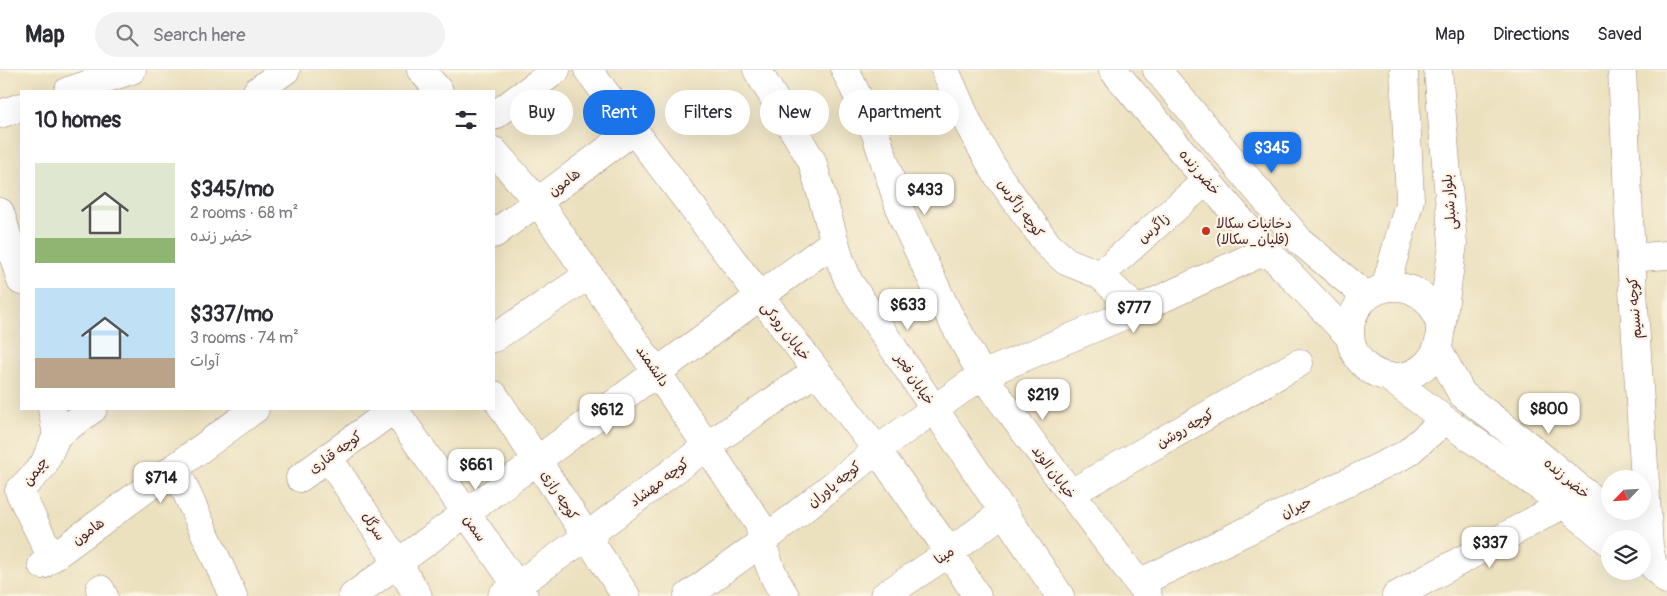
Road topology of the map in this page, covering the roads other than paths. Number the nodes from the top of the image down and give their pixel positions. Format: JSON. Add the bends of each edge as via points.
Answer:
{"nodes":[{"id":1,"x":132,"y":70,"type":"edge"},
{"id":2,"x":421,"y":70,"type":"edge"},
{"id":3,"x":556,"y":70,"type":"edge"},
{"id":4,"x":588,"y":70,"type":"edge"},
{"id":5,"x":757,"y":70,"type":"edge"},
{"id":6,"x":845,"y":70,"type":"edge"},
{"id":7,"x":945,"y":70,"type":"edge"},
{"id":8,"x":1113,"y":70,"type":"edge"},
{"id":9,"x":1157,"y":70,"type":"edge"},
{"id":10,"x":1404,"y":70,"type":"edge"},
{"id":11,"x":1438,"y":70,"type":"edge"},
{"id":12,"x":1622,"y":70,"type":"edge"},
{"id":13,"x":98,"y":75,"type":"edge"},
{"id":14,"x":70,"y":90,"type":"edge"},
{"id":15,"x":439,"y":90,"type":"edge"},
{"id":16,"x":603,"y":90,"type":"edge"},
{"id":17,"x":20,"y":107,"type":"edge"},
{"id":18,"x":0,"y":114,"type":"edge"},
{"id":19,"x":495,"y":115,"type":"edge"},
{"id":20,"x":627,"y":135,"type":"edge"},
{"id":21,"x":638,"y":135,"type":"edge"},
{"id":22,"x":495,"y":152,"type":"edge"},
{"id":23,"x":1207,"y":180,"type":"junction"},
{"id":24,"x":538,"y":202,"type":"junction"},
{"id":25,"x":0,"y":212,"type":"edge"},
{"id":26,"x":495,"y":233,"type":"edge"},
{"id":27,"x":835,"y":241,"type":"junction"},
{"id":28,"x":1267,"y":250,"type":"junction"},
{"id":29,"x":1667,"y":255,"type":"edge"},
{"id":30,"x":1631,"y":258,"type":"junction"},
{"id":31,"x":20,"y":272,"type":"edge"},
{"id":32,"x":589,"y":275,"type":"junction"},
{"id":33,"x":1100,"y":276,"type":"junction"},
{"id":34,"x":1376,"y":292,"type":"junction"},
{"id":35,"x":759,"y":297,"type":"junction"},
{"id":36,"x":1137,"y":310,"type":"junction"},
{"id":37,"x":495,"y":337,"type":"edge"},
{"id":38,"x":1350,"y":337,"type":"junction"},
{"id":39,"x":1439,"y":341,"type":"junction"},
{"id":40,"x":1299,"y":364,"type":"dead end"},
{"id":41,"x":817,"y":371,"type":"junction"},
{"id":42,"x":657,"y":372,"type":"junction"},
{"id":43,"x":982,"y":375,"type":"junction"},
{"id":44,"x":1390,"y":378,"type":"junction"},
{"id":45,"x":495,"y":396,"type":"edge"},
{"id":46,"x":936,"y":409,"type":"junction"},
{"id":47,"x":52,"y":410,"type":"edge"},
{"id":48,"x":92,"y":410,"type":"edge"},
{"id":49,"x":254,"y":410,"type":"edge"},
{"id":50,"x":393,"y":410,"type":"edge"},
{"id":51,"x":395,"y":410,"type":"edge"},
{"id":52,"x":1445,"y":420,"type":"junction"},
{"id":53,"x":56,"y":435,"type":"junction"},
{"id":54,"x":707,"y":446,"type":"junction"},
{"id":55,"x":877,"y":450,"type":"junction"},
{"id":56,"x":328,"y":457,"type":"junction"},
{"id":57,"x":537,"y":461,"type":"junction"},
{"id":58,"x":175,"y":467,"type":"junction"},
{"id":59,"x":300,"y":478,"type":"dead end"},
{"id":60,"x":1071,"y":493,"type":"junction"},
{"id":61,"x":1564,"y":504,"type":"junction"},
{"id":62,"x":1003,"y":512,"type":"junction"},
{"id":63,"x":465,"y":513,"type":"junction"},
{"id":64,"x":1620,"y":530,"type":"edge"},
{"id":65,"x":1647,"y":530,"type":"edge"},
{"id":66,"x":1601,"y":535,"type":"edge"},
{"id":67,"x":587,"y":536,"type":"junction"},
{"id":68,"x":762,"y":542,"type":"junction"},
{"id":69,"x":949,"y":553,"type":"junction"},
{"id":70,"x":47,"y":561,"type":"joint"},
{"id":71,"x":398,"y":563,"type":"junction"},
{"id":72,"x":1144,"y":589,"type":"edge"},
{"id":73,"x":514,"y":593,"type":"edge"},
{"id":74,"x":233,"y":596,"type":"edge"},
{"id":75,"x":353,"y":596,"type":"edge"},
{"id":76,"x":418,"y":596,"type":"edge"},
{"id":77,"x":626,"y":596,"type":"edge"},
{"id":78,"x":688,"y":596,"type":"edge"},
{"id":79,"x":785,"y":596,"type":"edge"},
{"id":80,"x":884,"y":596,"type":"edge"},
{"id":81,"x":977,"y":596,"type":"edge"},
{"id":82,"x":1060,"y":596,"type":"edge"},
{"id":83,"x":1396,"y":596,"type":"edge"}],
"edges":[{"from":1,"to":13,"type":"street"},
{"from":2,"to":15,"type":"street"},
{"from":3,"to":19,"type":"street"},
{"from":4,"to":16,"type":"street","name":"خیابان رودکی"},
{"from":5,"to":27,"type":"street","name":"خیابان فجر","via":[[812,161]]},
{"from":6,"to":43,"type":"street","name":"خیابان الوند","via":[[875,132],[903,218]]},
{"from":7,"to":33,"type":"street","name":"کوچه زاگرس","via":[[970,127],[996,173],[1032,224],[1066,262]]},
{"from":8,"to":23,"type":"street","name":"خضر زنده"},
{"from":9,"to":34,"type":"street","via":[[1300,241]]},
{"from":10,"to":34,"type":"street","via":[[1410,200]]},
{"from":11,"to":39,"type":"street","name":"بلوار شبلی","via":[[1453,244]]},
{"from":12,"to":30,"type":"street","name":"کوچه نسیم"},
{"from":13,"to":14,"type":"street"},
{"from":17,"to":18,"type":"street"},
{"from":20,"to":24,"type":"street","name":"هامون"},
{"from":21,"to":35,"type":"street","name":"خیابان رودکی"},
{"from":22,"to":24,"type":"street","name":"دانشمند"},
{"from":23,"to":28,"type":"street","name":"خضر زنده"},
{"from":23,"to":33,"type":"street","name":"زاگرس"},
{"from":24,"to":26,"type":"street","name":"هامون"},
{"from":24,"to":32,"type":"street","name":"دانشمند"},
{"from":25,"to":31,"type":"street"},
{"from":27,"to":35,"type":"street"},
{"from":27,"to":46,"type":"street","name":"خیابان فجر","via":[[849,282]]},
{"from":28,"to":36,"type":"street","name":"کوچه یاوران"},
{"from":28,"to":38,"type":"street","name":"خضر زنده"},
{"from":29,"to":30,"type":"street"},
{"from":30,"to":65,"type":"street","name":"کوچه نسیم"},
{"from":32,"to":37,"type":"street"},
{"from":32,"to":42,"type":"street","name":"دانشمند"},
{"from":33,"to":36,"type":"street","name":"کوچه زاگرس"},
{"from":34,"to":38,"type":"street","via":[[1357,308],[1351,322]]},
{"from":34,"to":39,"type":"street","via":[[1399,287],[1424,298],[1436,314]]},
{"from":35,"to":41,"type":"street","name":"خیابان رودکی"},
{"from":35,"to":42,"type":"street"},
{"from":36,"to":43,"type":"street","name":"کوچه یاوران"},
{"from":38,"to":44,"type":"street","via":[[1354,352],[1363,364]]},
{"from":39,"to":44,"type":"street","via":[[1430,361],[1419,372]]},
{"from":39,"to":64,"type":"street","name":"خضر زنده","via":[[1462,394],[1525,443]]},
{"from":40,"to":60,"type":"street","name":"کوچه روشن"},
{"from":41,"to":54,"type":"street","name":"کوچه مهشاد"},
{"from":41,"to":55,"type":"street","name":"خیابان رودکی"},
{"from":42,"to":54,"type":"street","name":"دانشمند"},
{"from":42,"to":57,"type":"street"},
{"from":43,"to":46,"type":"street","name":"کوچه یاوران"},
{"from":43,"to":60,"type":"street","name":"خیابان الوند"},
{"from":44,"to":52,"type":"street","name":"خضر زنده"},
{"from":45,"to":57,"type":"street","name":"کوچه رازی"},
{"from":46,"to":55,"type":"street","name":"کوچه یاوران"},
{"from":46,"to":62,"type":"street","name":"خیابان فجر"},
{"from":47,"to":53,"type":"street"},
{"from":48,"to":53,"type":"street"},
{"from":49,"to":58,"type":"street","name":"هامون"},
{"from":50,"to":56,"type":"street","name":"کوچه قناری"},
{"from":51,"to":63,"type":"street","name":"سمن"},
{"from":52,"to":61,"type":"street","name":"خضر زنده"},
{"from":52,"to":72,"type":"street","name":"حیران","via":[[1406,454]]},
{"from":53,"to":70,"type":"street","name":"چیمن","via":[[43,466],[19,491]]},
{"from":54,"to":67,"type":"street","name":"کوچه مهشاد"},
{"from":54,"to":68,"type":"street","name":"دانشمند","via":[[759,524]]},
{"from":55,"to":68,"type":"street","name":"کوچه یاوران"},
{"from":55,"to":69,"type":"street","name":"خیابان رودکی"},
{"from":56,"to":59,"type":"street","name":"کوچه قناری"},
{"from":56,"to":71,"type":"street","name":"سرگل"},
{"from":57,"to":63,"type":"street"},
{"from":57,"to":67,"type":"street","name":"کوچه رازی"},
{"from":58,"to":70,"type":"street","name":"هامون"},
{"from":58,"to":74,"type":"street"},
{"from":60,"to":72,"type":"street","name":"خیابان الوند"},
{"from":61,"to":66,"type":"street","name":"خضر زنده"},
{"from":61,"to":83,"type":"street"},
{"from":62,"to":69,"type":"street","name":"مینا"},
{"from":62,"to":82,"type":"street","name":"خیابان فجر"},
{"from":63,"to":71,"type":"street"},
{"from":63,"to":73,"type":"street","name":"سمن"},
{"from":67,"to":73,"type":"street","name":"کوچه مهشاد"},
{"from":67,"to":77,"type":"street","name":"کوچه رازی"},
{"from":68,"to":78,"type":"street","name":"کوچه یاوران"},
{"from":68,"to":79,"type":"street","name":"دانشمند","via":[[773,578]]},
{"from":69,"to":80,"type":"street","name":"مینا"},
{"from":69,"to":81,"type":"street","name":"خیابان رودکی"},
{"from":71,"to":75,"type":"street"},
{"from":71,"to":76,"type":"street","name":"سرگل"}]}
